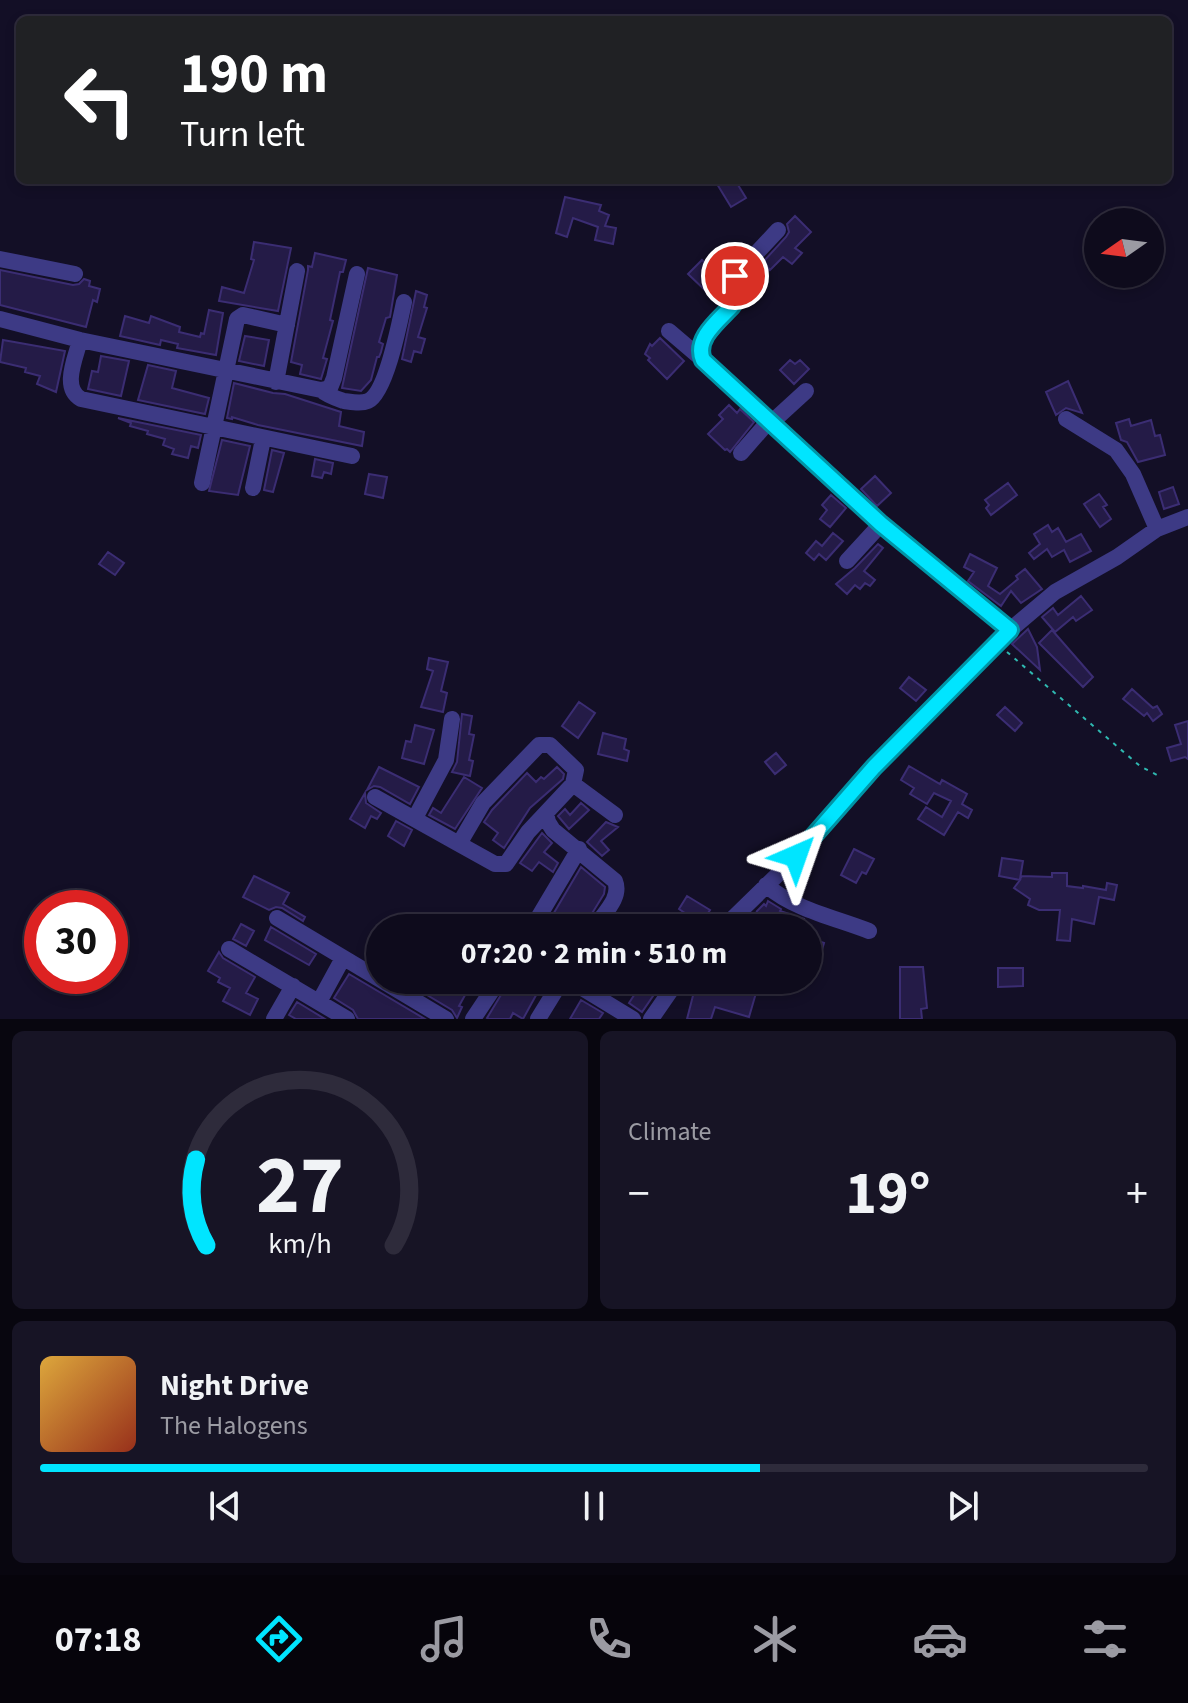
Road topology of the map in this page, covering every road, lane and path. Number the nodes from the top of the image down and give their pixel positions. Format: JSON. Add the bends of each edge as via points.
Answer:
{"nodes":[{"id":1,"x":778,"y":230,"type":"dead end"},
{"id":2,"x":0,"y":259,"type":"edge"},
{"id":3,"x":297,"y":271,"type":"dead end"},
{"id":4,"x":75,"y":274,"type":"dead end"},
{"id":5,"x":357,"y":274,"type":"dead end"},
{"id":6,"x":404,"y":302,"type":"dead end"},
{"id":7,"x":0,"y":319,"type":"edge"},
{"id":8,"x":287,"y":325,"type":"junction"},
{"id":9,"x":669,"y":331,"type":"dead end"},
{"id":10,"x":80,"y":340,"type":"junction"},
{"id":11,"x":703,"y":360,"type":"junction"},
{"id":12,"x":225,"y":370,"type":"junction"},
{"id":13,"x":276,"y":382,"type":"junction"},
{"id":14,"x":321,"y":390,"type":"junction"},
{"id":15,"x":806,"y":391,"type":"dead end"},
{"id":16,"x":1066,"y":419,"type":"dead end"},
{"id":17,"x":770,"y":422,"type":"junction"},
{"id":18,"x":213,"y":428,"type":"junction"},
{"id":19,"x":263,"y":439,"type":"junction"},
{"id":20,"x":741,"y":453,"type":"dead end"},
{"id":21,"x":352,"y":456,"type":"dead end"},
{"id":22,"x":202,"y":483,"type":"dead end"},
{"id":23,"x":253,"y":488,"type":"dead end"},
{"id":24,"x":1188,"y":517,"type":"edge"},
{"id":25,"x":881,"y":524,"type":"junction"},
{"id":26,"x":1157,"y":529,"type":"junction"},
{"id":27,"x":847,"y":561,"type":"dead end"},
{"id":28,"x":1010,"y":630,"type":"junction"},
{"id":29,"x":997,"y":643,"type":"junction"},
{"id":30,"x":452,"y":719,"type":"dead end"},
{"id":31,"x":1157,"y":775,"type":"dead end"},
{"id":32,"x":573,"y":784,"type":"junction"},
{"id":33,"x":375,"y":797,"type":"dead end"},
{"id":34,"x":546,"y":813,"type":"junction"},
{"id":35,"x":615,"y":815,"type":"dead end"},
{"id":36,"x":415,"y":818,"type":"junction"},
{"id":37,"x":459,"y":844,"type":"junction"},
{"id":38,"x":579,"y":849,"type":"junction"},
{"id":39,"x":766,"y":885,"type":"junction"},
{"id":40,"x":540,"y":914,"type":"edge"},
{"id":41,"x":604,"y":914,"type":"edge"},
{"id":42,"x":737,"y":914,"type":"edge"},
{"id":43,"x":277,"y":918,"type":"dead end"},
{"id":44,"x":869,"y":931,"type":"dead end"},
{"id":45,"x":229,"y":949,"type":"dead end"},
{"id":46,"x":343,"y":958,"type":"junction"},
{"id":47,"x":293,"y":986,"type":"junction"},
{"id":48,"x":489,"y":994,"type":"edge"},
{"id":49,"x":553,"y":994,"type":"edge"},
{"id":50,"x":592,"y":994,"type":"edge"},
{"id":51,"x":668,"y":994,"type":"edge"},
{"id":52,"x":319,"y":1002,"type":"junction"},
{"id":53,"x":274,"y":1019,"type":"edge"},
{"id":54,"x":347,"y":1019,"type":"edge"},
{"id":55,"x":446,"y":1019,"type":"edge"},
{"id":56,"x":473,"y":1019,"type":"edge"},
{"id":57,"x":538,"y":1019,"type":"edge"},
{"id":58,"x":633,"y":1019,"type":"edge"},
{"id":59,"x":651,"y":1019,"type":"edge"}],
"edges":[{"from":1,"to":11,"type":"street","via":[[735,276],[732,306],[700,344]]},
{"from":2,"to":4,"type":"street"},
{"from":3,"to":8,"type":"street"},
{"from":5,"to":14,"type":"street","via":[[334,378],[330,388]]},
{"from":6,"to":14,"type":"street","via":[[376,395],[356,403]]},
{"from":7,"to":10,"type":"street"},
{"from":8,"to":12,"type":"street","via":[[243,315],[237,319]]},
{"from":8,"to":13,"type":"street"},
{"from":9,"to":11,"type":"street"},
{"from":10,"to":12,"type":"street"},
{"from":10,"to":18,"type":"street","via":[[71,382],[74,395]]},
{"from":11,"to":17,"type":"street"},
{"from":12,"to":13,"type":"street"},
{"from":12,"to":18,"type":"street"},
{"from":13,"to":14,"type":"street"},
{"from":15,"to":17,"type":"street"},
{"from":16,"to":26,"type":"street","via":[[1116,450],[1133,474]]},
{"from":17,"to":20,"type":"street"},
{"from":17,"to":25,"type":"street"},
{"from":18,"to":19,"type":"street"},
{"from":18,"to":22,"type":"street"},
{"from":19,"to":21,"type":"street"},
{"from":19,"to":23,"type":"street"},
{"from":24,"to":26,"type":"street"},
{"from":25,"to":27,"type":"street"},
{"from":25,"to":28,"type":"street"},
{"from":26,"to":28,"type":"street","via":[[1055,592]]},
{"from":28,"to":29,"type":"street"},
{"from":29,"to":31,"type":"path"},
{"from":29,"to":39,"type":"street"},
{"from":30,"to":36,"type":"street","via":[[446,760]]},
{"from":32,"to":34,"type":"street"},
{"from":32,"to":35,"type":"street"},
{"from":32,"to":37,"type":"street","via":[[576,770],[550,745],[539,745],[483,803]]},
{"from":33,"to":36,"type":"street"},
{"from":34,"to":37,"type":"street","via":[[506,864],[495,864]]},
{"from":34,"to":38,"type":"street","via":[[553,830]]},
{"from":36,"to":37,"type":"street"},
{"from":38,"to":40,"type":"street"},
{"from":38,"to":41,"type":"street","via":[[618,888]]},
{"from":39,"to":42,"type":"street"},
{"from":39,"to":44,"type":"street","via":[[796,903]]},
{"from":43,"to":46,"type":"street"},
{"from":45,"to":47,"type":"street"},
{"from":46,"to":52,"type":"street"},
{"from":46,"to":55,"type":"street"},
{"from":47,"to":52,"type":"street"},
{"from":47,"to":53,"type":"street"},
{"from":48,"to":56,"type":"street"},
{"from":49,"to":57,"type":"street"},
{"from":50,"to":58,"type":"street"},
{"from":51,"to":59,"type":"street"},
{"from":52,"to":54,"type":"street"}]}
